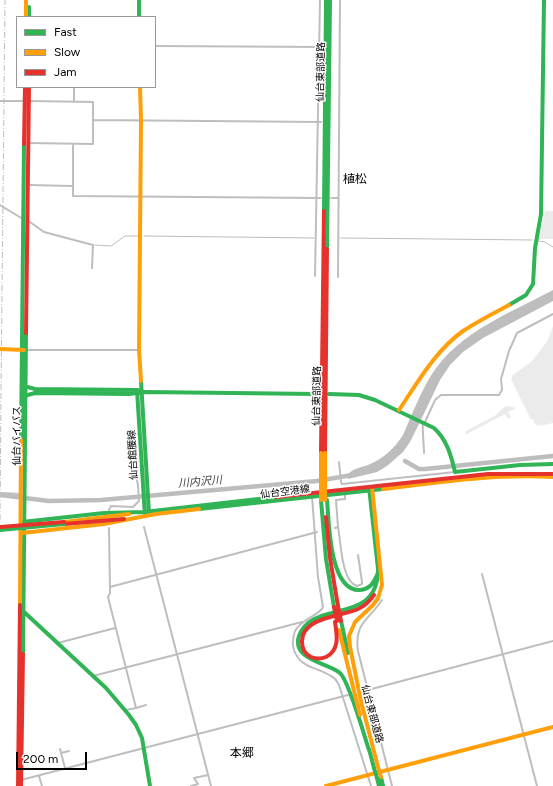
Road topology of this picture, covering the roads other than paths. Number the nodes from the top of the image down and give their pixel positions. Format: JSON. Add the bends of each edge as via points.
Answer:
{"nodes":[{"id":1,"x":28,"y":0,"type":"edge"},
{"id":2,"x":139,"y":0,"type":"edge"},
{"id":3,"x":320,"y":0,"type":"edge"},
{"id":4,"x":326,"y":0,"type":"edge"},
{"id":5,"x":330,"y":0,"type":"edge"},
{"id":6,"x":340,"y":0,"type":"edge"},
{"id":7,"x":544,"y":0,"type":"edge"},
{"id":8,"x":27,"y":16,"type":"edge"},
{"id":9,"x":139,"y":16,"type":"edge"},
{"id":10,"x":156,"y":46,"type":"edge"},
{"id":11,"x":321,"y":47,"type":"junction"},
{"id":12,"x":25,"y":88,"type":"edge"},
{"id":13,"x":28,"y":88,"type":"edge"},
{"id":14,"x":74,"y":88,"type":"edge"},
{"id":15,"x":140,"y":88,"type":"edge"},
{"id":16,"x":0,"y":100,"type":"edge"},
{"id":17,"x":27,"y":101,"type":"junction"},
{"id":18,"x":74,"y":102,"type":"junction"},
{"id":19,"x":93,"y":120,"type":"junction"},
{"id":20,"x":141,"y":121,"type":"junction"},
{"id":21,"x":318,"y":122,"type":"junction"},
{"id":22,"x":322,"y":122,"type":"dead end"},
{"id":23,"x":29,"y":143,"type":"junction"},
{"id":24,"x":73,"y":144,"type":"junction"},
{"id":25,"x":28,"y":185,"type":"junction"},
{"id":26,"x":73,"y":186,"type":"junction"},
{"id":27,"x":140,"y":197,"type":"junction"},
{"id":28,"x":318,"y":198,"type":"junction"},
{"id":29,"x":332,"y":198,"type":"tunnel mouth"},
{"id":30,"x":338,"y":198,"type":"junction"},
{"id":31,"x":0,"y":205,"type":"edge"},
{"id":32,"x":26,"y":220,"type":"junction"},
{"id":33,"x":92,"y":268,"type":"dead end"},
{"id":34,"x":315,"y":276,"type":"dead end"},
{"id":35,"x":338,"y":277,"type":"dead end"},
{"id":36,"x":553,"y":314,"type":"edge"},
{"id":37,"x":0,"y":349,"type":"edge"},
{"id":38,"x":24,"y":350,"type":"junction"},
{"id":39,"x":139,"y":350,"type":"junction"},
{"id":40,"x":24,"y":386,"type":"junction"},
{"id":41,"x":141,"y":392,"type":"junction"},
{"id":42,"x":317,"y":394,"type":"dead end"},
{"id":43,"x":329,"y":394,"type":"dead end"},
{"id":44,"x":24,"y":396,"type":"junction"},
{"id":45,"x":399,"y":410,"type":"junction"},
{"id":46,"x":424,"y":422,"type":"junction"},
{"id":47,"x":323,"y":453,"type":"junction"},
{"id":48,"x":424,"y":453,"type":"dead end"},
{"id":49,"x":339,"y":462,"type":"dead end"},
{"id":50,"x":553,"y":464,"type":"edge"},
{"id":51,"x":454,"y":471,"type":"junction"},
{"id":52,"x":553,"y":474,"type":"edge"},
{"id":53,"x":553,"y":477,"type":"edge"},
{"id":54,"x":143,"y":486,"type":"junction"},
{"id":55,"x":370,"y":489,"type":"junction"},
{"id":56,"x":0,"y":493,"type":"edge"},
{"id":57,"x":345,"y":493,"type":"junction"},
{"id":58,"x":312,"y":496,"type":"junction"},
{"id":59,"x":22,"y":497,"type":"junction"},
{"id":60,"x":144,"y":500,"type":"junction"},
{"id":61,"x":325,"y":500,"type":"junction"},
{"id":62,"x":109,"y":510,"type":"dead end"},
{"id":63,"x":136,"y":513,"type":"junction"},
{"id":64,"x":147,"y":514,"type":"junction"},
{"id":65,"x":136,"y":518,"type":"junction"},
{"id":66,"x":22,"y":522,"type":"junction"},
{"id":67,"x":64,"y":523,"type":"junction"},
{"id":68,"x":0,"y":527,"type":"edge"},
{"id":69,"x":144,"y":527,"type":"dead end"},
{"id":70,"x":338,"y":527,"type":"junction"},
{"id":71,"x":109,"y":528,"type":"dead end"},
{"id":72,"x":335,"y":528,"type":"dead end"},
{"id":73,"x":0,"y":530,"type":"edge"},
{"id":74,"x":22,"y":533,"type":"junction"},
{"id":75,"x":316,"y":533,"type":"junction"},
{"id":76,"x":358,"y":555,"type":"dead end"},
{"id":77,"x":378,"y":572,"type":"junction"},
{"id":78,"x":156,"y":574,"type":"junction"},
{"id":79,"x":482,"y":574,"type":"dead end"},
{"id":80,"x":382,"y":578,"type":"junction"},
{"id":81,"x":110,"y":586,"type":"junction"},
{"id":82,"x":382,"y":600,"type":"dead end"},
{"id":83,"x":335,"y":607,"type":"junction"},
{"id":84,"x":23,"y":611,"type":"junction"},
{"id":85,"x":303,"y":621,"type":"junction"},
{"id":86,"x":338,"y":621,"type":"junction"},
{"id":87,"x":115,"y":628,"type":"junction"},
{"id":88,"x":553,"y":641,"type":"edge"},
{"id":89,"x":58,"y":643,"type":"junction"},
{"id":90,"x":177,"y":654,"type":"junction"},
{"id":91,"x":503,"y":654,"type":"junction"},
{"id":92,"x":126,"y":668,"type":"junction"},
{"id":93,"x":93,"y":676,"type":"junction"},
{"id":94,"x":368,"y":690,"type":"junction"},
{"id":95,"x":364,"y":691,"type":"dead end"},
{"id":96,"x":348,"y":695,"type":"dead end"},
{"id":97,"x":343,"y":696,"type":"junction"},
{"id":98,"x":146,"y":705,"type":"dead end"},
{"id":99,"x":362,"y":706,"type":"junction"},
{"id":100,"x":136,"y":708,"type":"junction"},
{"id":101,"x":126,"y":710,"type":"junction"},
{"id":102,"x":553,"y":727,"type":"edge"},
{"id":103,"x":198,"y":734,"type":"junction"},
{"id":104,"x":524,"y":735,"type":"junction"},
{"id":105,"x":144,"y":748,"type":"junction"},
{"id":106,"x":60,"y":749,"type":"dead end"},
{"id":107,"x":369,"y":750,"type":"junction"},
{"id":108,"x":69,"y":751,"type":"dead end"},
{"id":109,"x":61,"y":753,"type":"junction"},
{"id":110,"x":376,"y":767,"type":"junction"},
{"id":111,"x":65,"y":768,"type":"junction"},
{"id":112,"x":387,"y":770,"type":"junction"},
{"id":113,"x":208,"y":774,"type":"junction"},
{"id":114,"x":39,"y":775,"type":"junction"},
{"id":115,"x":368,"y":775,"type":"junction"},
{"id":116,"x":379,"y":778,"type":"junction"},
{"id":117,"x":20,"y":780,"type":"junction"},
{"id":118,"x":18,"y":786,"type":"edge"},
{"id":119,"x":21,"y":786,"type":"edge"},
{"id":120,"x":42,"y":786,"type":"edge"},
{"id":121,"x":150,"y":786,"type":"edge"},
{"id":122,"x":191,"y":786,"type":"edge"},
{"id":123,"x":211,"y":786,"type":"edge"},
{"id":124,"x":326,"y":786,"type":"edge"},
{"id":125,"x":371,"y":786,"type":"edge"},
{"id":126,"x":379,"y":786,"type":"edge"},
{"id":127,"x":383,"y":786,"type":"edge"},
{"id":128,"x":392,"y":786,"type":"edge"},
{"id":129,"x":537,"y":786,"type":"edge"}],
"edges":[{"from":1,"to":8,"type":"main road"},
{"from":2,"to":9,"type":"main road"},
{"from":3,"to":11,"type":"street"},
{"from":4,"to":47,"type":"main road","name":"仙台東部道路"},
{"from":5,"to":47,"type":"main road","name":"仙台東部道路"},
{"from":6,"to":30,"type":"street"},
{"from":7,"to":45,"type":"main road","via":[[542,200],[533,284],[520,299],[469,327],[448,344]]},
{"from":10,"to":11,"type":"street"},
{"from":11,"to":21,"type":"street"},
{"from":12,"to":17,"type":"main road","name":"仙台バイパス"},
{"from":13,"to":17,"type":"main road","name":"仙台バイパス"},
{"from":14,"to":18,"type":"street"},
{"from":15,"to":20,"type":"main road"},
{"from":16,"to":17,"type":"street"},
{"from":17,"to":18,"type":"street"},
{"from":17,"to":23,"type":"main road","name":"仙台バイパス"},
{"from":17,"to":32,"type":"main road","name":"仙台バイパス"},
{"from":18,"to":19,"type":"street","via":[[93,102]]},
{"from":19,"to":20,"type":"street"},
{"from":19,"to":24,"type":"street","via":[[94,144]]},
{"from":20,"to":21,"type":"street"},
{"from":20,"to":27,"type":"main road"},
{"from":21,"to":22,"type":"street"},
{"from":21,"to":28,"type":"street"},
{"from":23,"to":24,"type":"street"},
{"from":23,"to":25,"type":"main road","name":"仙台バイパス"},
{"from":24,"to":26,"type":"street"},
{"from":25,"to":26,"type":"street"},
{"from":25,"to":32,"type":"main road","name":"仙台バイパス"},
{"from":26,"to":27,"type":"street","via":[[73,196]]},
{"from":27,"to":28,"type":"street"},
{"from":27,"to":39,"type":"main road"},
{"from":28,"to":34,"type":"street"},
{"from":29,"to":30,"type":"street"},
{"from":30,"to":35,"type":"street"},
{"from":31,"to":32,"type":"street"},
{"from":32,"to":33,"type":"street","via":[[44,232],[92,245]]},
{"from":32,"to":38,"type":"main road","name":"仙台バイパス"},
{"from":36,"to":46,"type":"street","via":[[517,333],[501,379],[502,390],[499,395],[441,395],[435,400]]},
{"from":37,"to":38,"type":"main road"},
{"from":38,"to":39,"type":"street"},
{"from":38,"to":40,"type":"main road","name":"仙台バイパス"},
{"from":39,"to":41,"type":"main road"},
{"from":40,"to":41,"type":"main road","via":[[35,389]]},
{"from":40,"to":44,"type":"main road","name":"仙台バイパス"},
{"from":41,"to":42,"type":"main road"},
{"from":41,"to":44,"type":"main road","via":[[35,393]]},
{"from":41,"to":54,"type":"main road","name":"仙台館腰線"},
{"from":41,"to":54,"type":"main road","name":"仙台館腰線"},
{"from":43,"to":45,"type":"main road","via":[[358,395]]},
{"from":44,"to":59,"type":"main road","name":"仙台バイパス"},
{"from":45,"to":46,"type":"main road"},
{"from":46,"to":48,"type":"street"},
{"from":46,"to":51,"type":"main road","via":[[442,434]]},
{"from":47,"to":61,"type":"main road","name":"仙台東部道路","bridge":true},
{"from":47,"to":61,"type":"main road","name":"仙台東部道路","bridge":true},
{"from":49,"to":51,"type":"street","via":[[342,484]]},
{"from":50,"to":51,"type":"main road"},
{"from":52,"to":55,"type":"main road","name":"仙台空港線","via":[[499,473]]},
{"from":53,"to":55,"type":"main road","name":"仙台空港線","via":[[500,476]]},
{"from":54,"to":60,"type":"main road","name":"仙台館腰線"},
{"from":55,"to":57,"type":"main road","name":"仙台空港線"},
{"from":55,"to":64,"type":"main road","name":"仙台空港線"},
{"from":55,"to":77,"type":"main road"},
{"from":55,"to":80,"type":"main road"},
{"from":56,"to":59,"type":"street"},
{"from":57,"to":58,"type":"main road","name":"仙台空港線"},
{"from":57,"to":70,"type":"street","via":[[345,499],[336,500]]},
{"from":58,"to":64,"type":"main road","name":"仙台空港線"},
{"from":58,"to":75,"type":"street"},
{"from":59,"to":66,"type":"main road","name":"仙台バイパス"},
{"from":60,"to":62,"type":"street","via":[[133,507],[111,506]]},
{"from":60,"to":64,"type":"main road","name":"仙台館腰線"},
{"from":61,"to":77,"type":"main road","via":[[338,572],[346,586],[363,590],[372,584]]},
{"from":61,"to":83,"type":"main road","name":"仙台東部道路"},
{"from":61,"to":83,"type":"main road","name":"仙台東部道路","via":[[323,533]]},
{"from":63,"to":64,"type":"main road","name":"仙台空港線"},
{"from":63,"to":66,"type":"main road","name":"仙台空港線","via":[[104,513]]},
{"from":63,"to":67,"type":"main road"},
{"from":64,"to":65,"type":"main road","name":"仙台空港線"},
{"from":65,"to":67,"type":"main road"},
{"from":65,"to":74,"type":"main road","name":"仙台空港線"},
{"from":66,"to":74,"type":"main road","name":"仙台バイパス"},
{"from":67,"to":68,"type":"main road","bridge":true},
{"from":67,"to":73,"type":"main road","bridge":true},
{"from":69,"to":78,"type":"street"},
{"from":70,"to":72,"type":"street"},
{"from":70,"to":76,"type":"street","via":[[346,574],[357,586],[362,584]]},
{"from":71,"to":81,"type":"street"},
{"from":74,"to":84,"type":"main road","name":"仙台バイパス"},
{"from":74,"to":117,"type":"main road","name":"仙台バイパス"},
{"from":75,"to":78,"type":"street"},
{"from":75,"to":85,"type":"street","via":[[318,577],[323,607],[320,612]]},
{"from":77,"to":107,"type":"main road","via":[[377,583],[367,600],[352,608],[312,620],[302,630],[299,642],[300,649],[306,657],[333,668],[345,678]]},
{"from":78,"to":81,"type":"street"},
{"from":78,"to":90,"type":"street"},
{"from":79,"to":91,"type":"street"},
{"from":80,"to":86,"type":"main road","via":[[375,594],[364,605],[317,621],[307,628],[302,644],[308,655],[322,659],[334,651]]},
{"from":80,"to":99,"type":"main road","via":[[378,598],[355,622],[350,636]]},
{"from":81,"to":87,"type":"street","via":[[108,597]]},
{"from":82,"to":94,"type":"street","via":[[358,633],[358,651]]},
{"from":83,"to":86,"type":"main road","name":"仙台東部道路","bridge":true},
{"from":84,"to":89,"type":"main road"},
{"from":84,"to":117,"type":"main road","name":"仙台バイパス"},
{"from":85,"to":90,"type":"street"},
{"from":85,"to":97,"type":"street","via":[[293,639],[296,655],[305,664],[332,676]]},
{"from":86,"to":99,"type":"main road","name":"仙台東部道路"},
{"from":86,"to":107,"type":"main road","name":"仙台東部道路"},
{"from":87,"to":89,"type":"street"},
{"from":87,"to":92,"type":"street"},
{"from":88,"to":91,"type":"street"},
{"from":89,"to":93,"type":"main road"},
{"from":90,"to":92,"type":"street"},
{"from":90,"to":103,"type":"street"},
{"from":91,"to":94,"type":"street"},
{"from":91,"to":104,"type":"street"},
{"from":92,"to":93,"type":"street"},
{"from":92,"to":100,"type":"street"},
{"from":93,"to":101,"type":"main road"},
{"from":94,"to":95,"type":"street"},
{"from":94,"to":112,"type":"street"},
{"from":96,"to":97,"type":"street"},
{"from":97,"to":103,"type":"street"},
{"from":97,"to":115,"type":"street"},
{"from":98,"to":100,"type":"street"},
{"from":99,"to":110,"type":"main road","name":"仙台東部道路"},
{"from":100,"to":101,"type":"street"},
{"from":101,"to":105,"type":"main road","via":[[136,725]]},
{"from":102,"to":104,"type":"main road"},
{"from":103,"to":105,"type":"street"},
{"from":103,"to":113,"type":"street"},
{"from":104,"to":112,"type":"main road"},
{"from":104,"to":129,"type":"street"},
{"from":105,"to":111,"type":"street"},
{"from":105,"to":121,"type":"main road"},
{"from":106,"to":109,"type":"street"},
{"from":107,"to":110,"type":"main road","name":"仙台東部道路"},
{"from":108,"to":109,"type":"street"},
{"from":109,"to":111,"type":"street"},
{"from":110,"to":116,"type":"main road","name":"仙台東部道路","bridge":true},
{"from":111,"to":114,"type":"street"},
{"from":112,"to":115,"type":"main road"},
{"from":112,"to":128,"type":"street"},
{"from":113,"to":122,"type":"street","via":[[195,778],[198,784]]},
{"from":113,"to":123,"type":"street"},
{"from":114,"to":117,"type":"street"},
{"from":114,"to":120,"type":"street"},
{"from":115,"to":124,"type":"main road"},
{"from":115,"to":125,"type":"street"},
{"from":116,"to":126,"type":"main road","name":"仙台東部道路"},
{"from":116,"to":127,"type":"main road","name":"仙台東部道路"},
{"from":117,"to":118,"type":"main road","name":"仙台バイパス"},
{"from":117,"to":119,"type":"main road","name":"仙台バイパス"}]}
